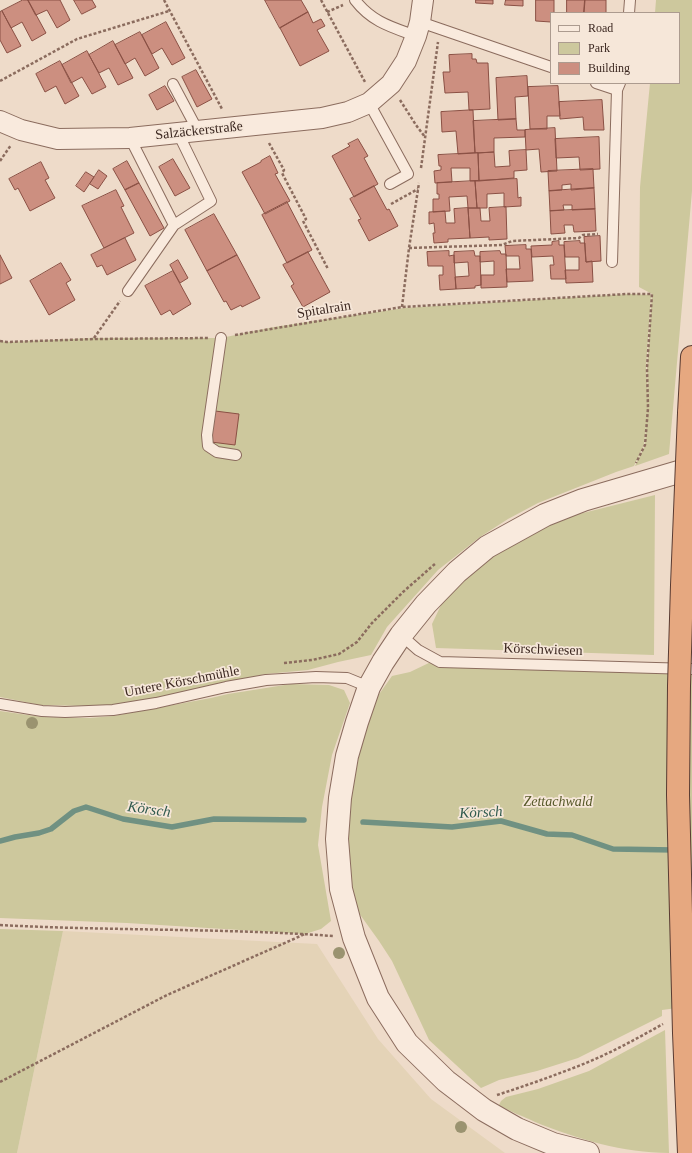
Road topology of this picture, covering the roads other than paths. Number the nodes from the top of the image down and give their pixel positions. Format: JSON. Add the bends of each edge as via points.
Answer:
{"nodes":[{"id":1,"x":355,"y":0,"type":"edge"},
{"id":2,"x":423,"y":0,"type":"edge"},
{"id":3,"x":630,"y":0,"type":"edge"},
{"id":4,"x":630,"y":12,"type":"edge"},
{"id":5,"x":418,"y":29,"type":"junction"},
{"id":6,"x":550,"y":67,"type":"edge"},
{"id":7,"x":173,"y":84,"type":"dead end"},
{"id":8,"x":602,"y":84,"type":"edge"},
{"id":9,"x":619,"y":87,"type":"edge"},
{"id":10,"x":369,"y":103,"type":"junction"},
{"id":11,"x":0,"y":121,"type":"edge"},
{"id":12,"x":198,"y":131,"type":"junction"},
{"id":13,"x":178,"y":133,"type":"junction"},
{"id":14,"x":130,"y":138,"type":"junction"},
{"id":15,"x":390,"y":184,"type":"dead end"},
{"id":16,"x":174,"y":225,"type":"junction"},
{"id":17,"x":612,"y":262,"type":"dead end"},
{"id":18,"x":128,"y":291,"type":"road end"},
{"id":19,"x":221,"y":338,"type":"road end"},
{"id":20,"x":692,"y":356,"type":"edge"},
{"id":21,"x":236,"y":455,"type":"dead end"},
{"id":22,"x":692,"y":468,"type":"edge"},
{"id":23,"x":401,"y":635,"type":"junction"},
{"id":24,"x":692,"y":669,"type":"edge"},
{"id":25,"x":369,"y":687,"type":"junction"},
{"id":26,"x":0,"y":704,"type":"edge"},
{"id":27,"x":588,"y":1153,"type":"edge"},
{"id":28,"x":689,"y":1153,"type":"edge"}],
"edges":[{"from":1,"to":5,"type":"lane","via":[[371,17],[389,26]]},
{"from":2,"to":5,"type":"street","name":"Salzäckerstraße"},
{"from":3,"to":4,"type":"lane"},
{"from":5,"to":6,"type":"lane"},
{"from":5,"to":10,"type":"street","name":"Salzäckerstraße","via":[[406,61],[391,84]]},
{"from":7,"to":12,"type":"lane"},
{"from":8,"to":9,"type":"lane"},
{"from":9,"to":17,"type":"lane"},
{"from":10,"to":12,"type":"street","name":"Salzäckerstraße","via":[[348,112],[322,118]]},
{"from":10,"to":15,"type":"lane","via":[[408,174]]},
{"from":11,"to":14,"type":"street","name":"Salzäckerstraße","via":[[21,130],[58,139]]},
{"from":12,"to":13,"type":"street","name":"Salzäckerstraße"},
{"from":13,"to":14,"type":"street","name":"Salzäckerstraße"},
{"from":13,"to":16,"type":"lane","via":[[211,201]]},
{"from":14,"to":16,"type":"lane"},
{"from":16,"to":18,"type":"lane"},
{"from":19,"to":21,"type":"lane","via":[[207,435],[208,446],[217,452]]},
{"from":20,"to":28,"type":"highway","bridge":true,"via":[[682,585],[678,795]]},
{"from":22,"to":23,"type":"street","via":[[583,500],[516,530],[487,548],[457,572]]},
{"from":23,"to":24,"type":"lane","name":"Körschwiesen","via":[[418,650],[440,662]]},
{"from":23,"to":25,"type":"street"},
{"from":25,"to":26,"type":"lane","name":"Untere Körschmühle","via":[[347,678],[316,677],[266,680],[113,710],[66,712]]},
{"from":25,"to":27,"type":"street","via":[[347,756],[337,840],[341,889],[354,938],[378,998],[406,1043],[446,1081],[484,1110],[517,1129],[553,1144]]}]}
